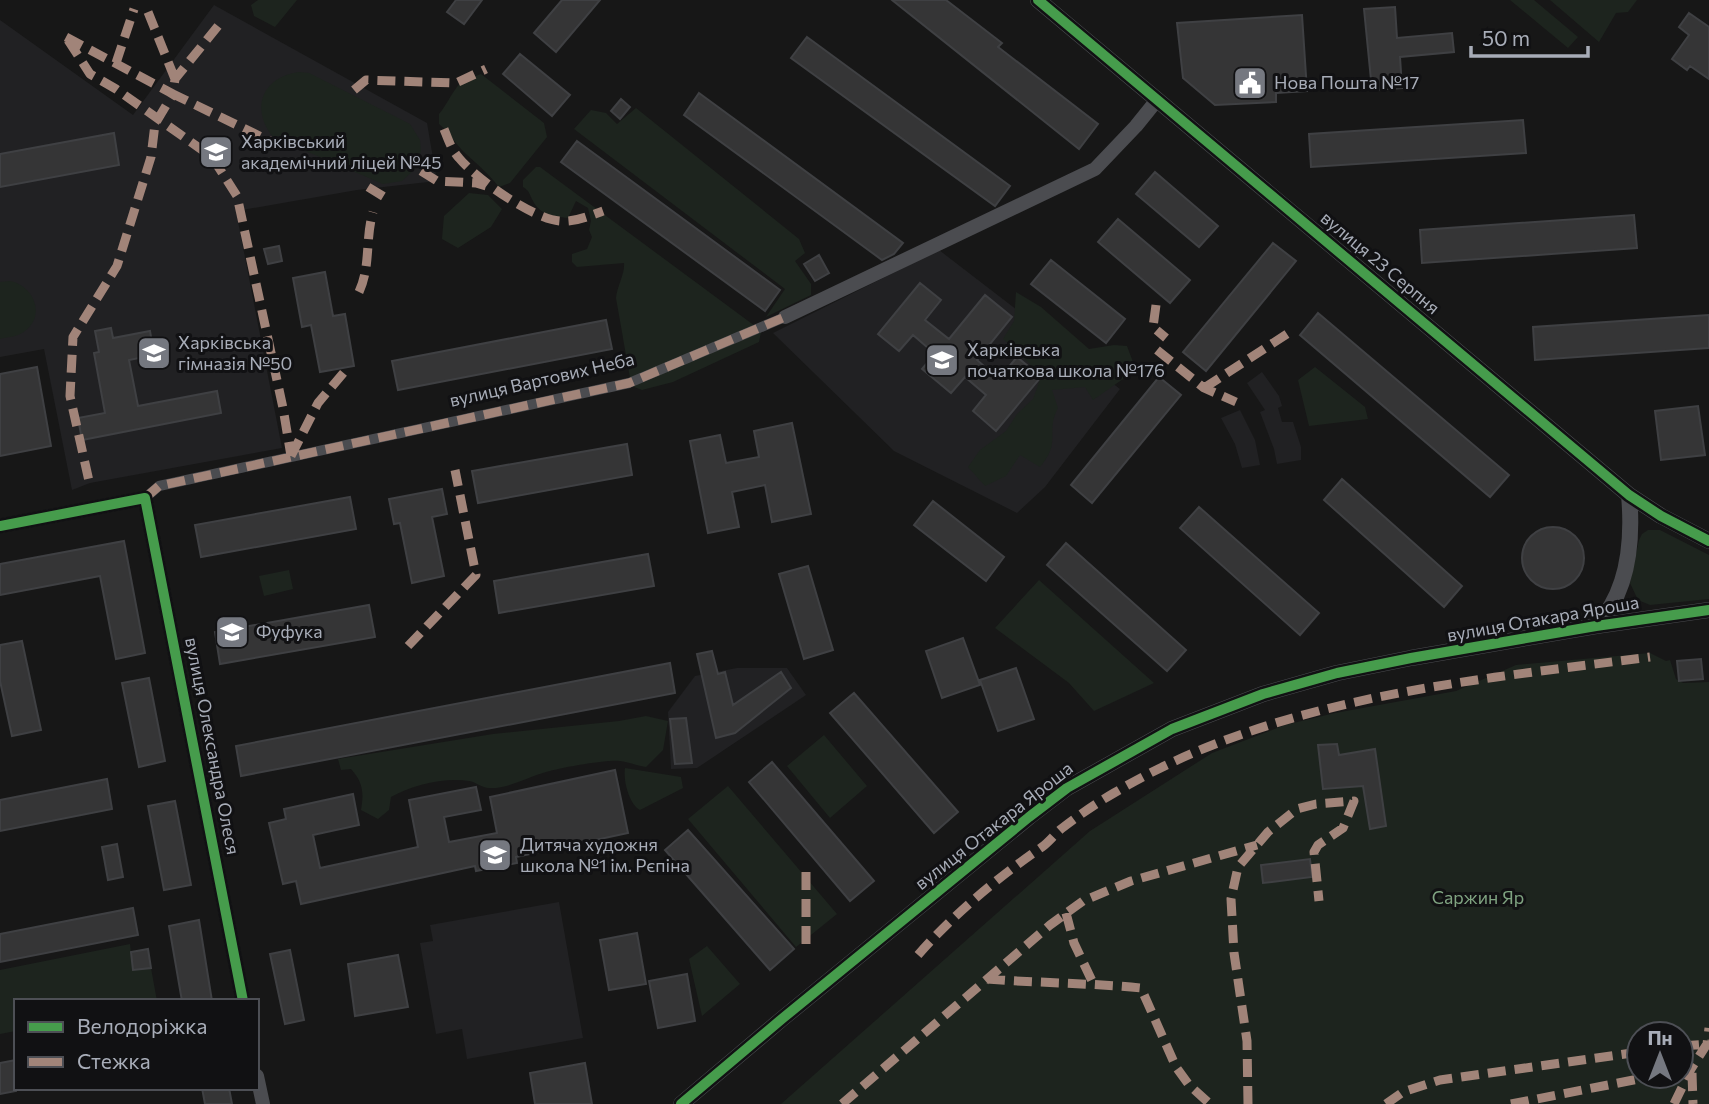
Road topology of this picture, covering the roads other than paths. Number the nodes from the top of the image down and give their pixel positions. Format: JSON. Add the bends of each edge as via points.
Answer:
{"nodes":[{"id":1,"x":1038,"y":0,"type":"edge"},
{"id":2,"x":1157,"y":100,"type":"junction"},
{"id":3,"x":785,"y":317,"type":"joint"},
{"id":4,"x":1629,"y":495,"type":"junction"},
{"id":5,"x":145,"y":498,"type":"junction"},
{"id":6,"x":0,"y":526,"type":"edge"},
{"id":7,"x":1709,"y":541,"type":"edge"},
{"id":8,"x":1709,"y":610,"type":"edge"},
{"id":9,"x":1596,"y":626,"type":"junction"},
{"id":10,"x":243,"y":999,"type":"edge"},
{"id":11,"x":259,"y":1085,"type":"edge"},
{"id":12,"x":263,"y":1104,"type":"edge"},
{"id":13,"x":681,"y":1104,"type":"edge"}],
"edges":[{"from":1,"to":2,"type":"street","name":"вулиця 23 Серпня"},
{"from":2,"to":3,"type":"street","name":"вулиця Вартових Неба","via":[[1095,169]]},
{"from":2,"to":4,"type":"street","name":"вулиця 23 Серпня"},
{"from":3,"to":5,"type":"street","name":"вулиця Вартових Неба","via":[[629,383],[159,486]]},
{"from":4,"to":7,"type":"street","name":"вулиця 23 Серпня"},
{"from":4,"to":9,"type":"street","via":[[1630,538],[1624,572],[1612,606]]},
{"from":5,"to":6,"type":"street","name":"вулиця Вартових Неба"},
{"from":5,"to":10,"type":"street","name":"вулиця Олександра Олеся"},
{"from":8,"to":9,"type":"street","name":"вулиця Отакара Яроша"},
{"from":9,"to":13,"type":"street","name":"вулиця Отакара Яроша","via":[[1338,673],[1264,694],[1172,729],[1067,788],[1029,817]]},
{"from":11,"to":12,"type":"street"}]}
